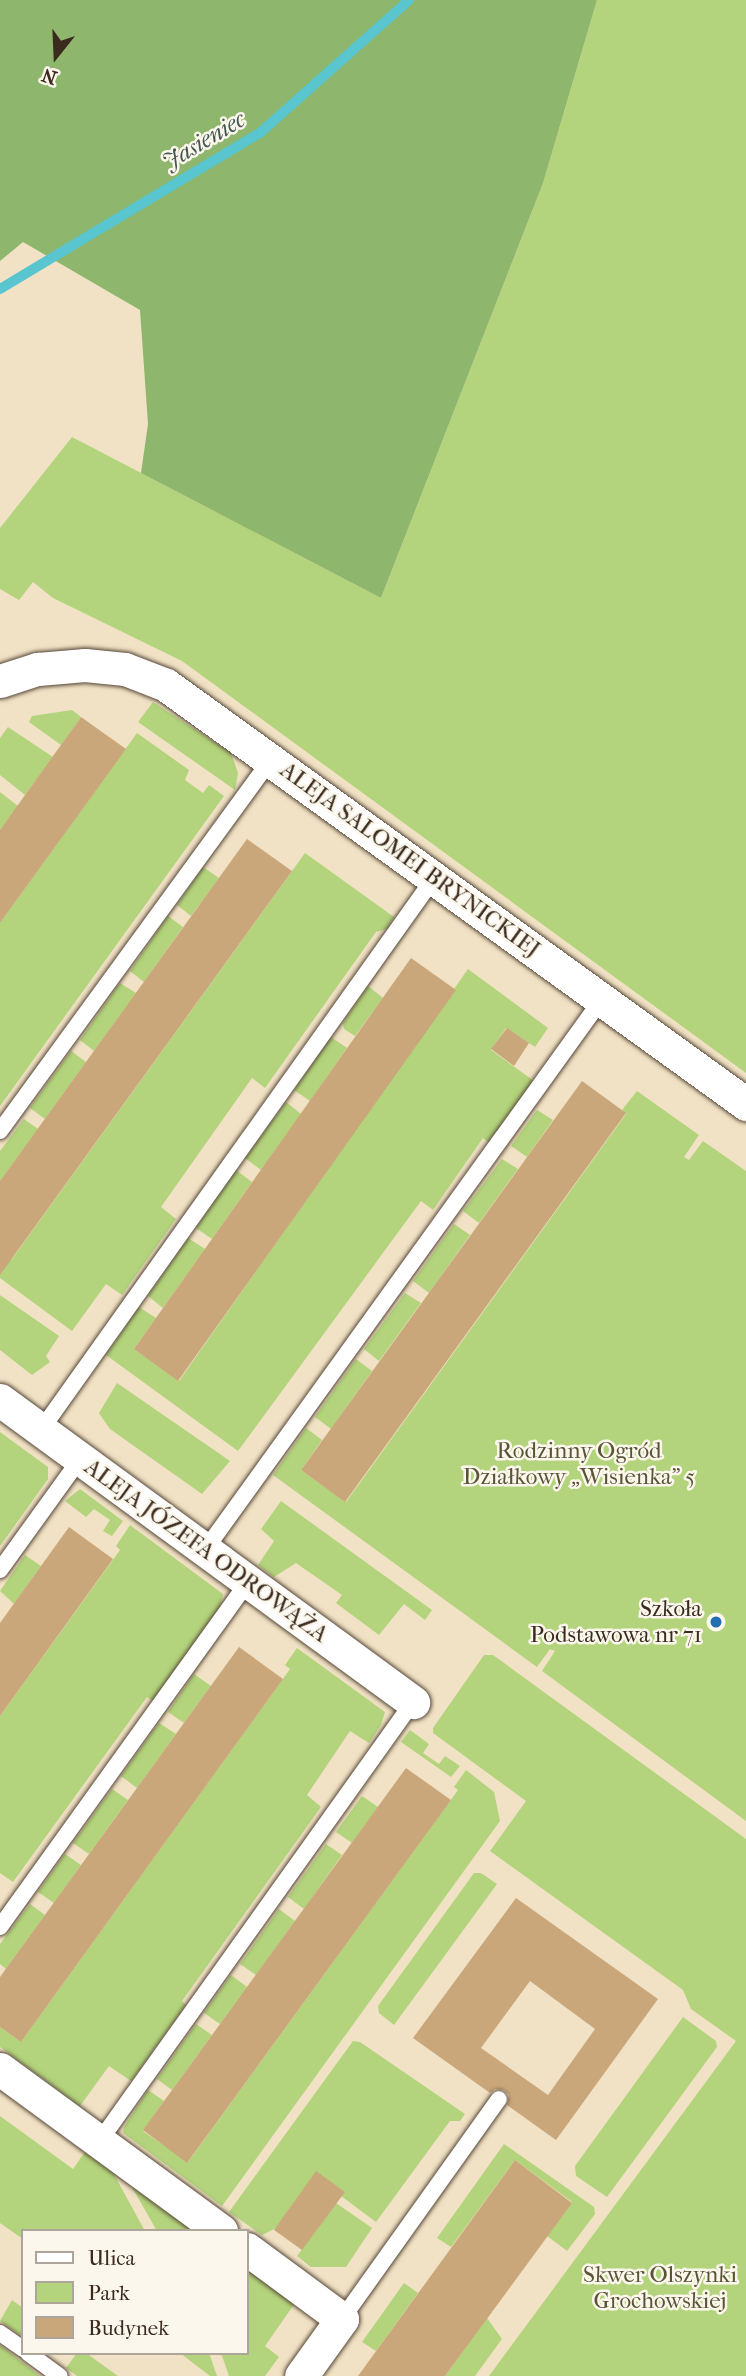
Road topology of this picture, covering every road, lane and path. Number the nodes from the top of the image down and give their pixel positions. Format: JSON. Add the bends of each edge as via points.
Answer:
{"nodes":[{"id":1,"x":0,"y":681,"type":"edge"},
{"id":2,"x":271,"y":760,"type":"junction"},
{"id":3,"x":434,"y":878,"type":"junction"},
{"id":4,"x":602,"y":999,"type":"junction"},
{"id":5,"x":746,"y":1104,"type":"edge"},
{"id":6,"x":0,"y":1131,"type":"edge"},
{"id":7,"x":0,"y":1401,"type":"edge"},
{"id":8,"x":41,"y":1430,"type":"junction"},
{"id":9,"x":80,"y":1459,"type":"junction"},
{"id":10,"x":205,"y":1550,"type":"junction"},
{"id":11,"x":0,"y":1570,"type":"edge"},
{"id":12,"x":248,"y":1582,"type":"junction"},
{"id":13,"x":413,"y":1702,"type":"joint"},
{"id":14,"x":0,"y":1927,"type":"edge"},
{"id":15,"x":0,"y":2069,"type":"edge"},
{"id":16,"x":499,"y":2099,"type":"dead end"},
{"id":17,"x":99,"y":2142,"type":"junction"},
{"id":18,"x":218,"y":2229,"type":"edge"},
{"id":19,"x":248,"y":2250,"type":"edge"},
{"id":20,"x":342,"y":2319,"type":"junction"},
{"id":21,"x":0,"y":2333,"type":"edge"},
{"id":22,"x":21,"y":2348,"type":"edge"},
{"id":23,"x":31,"y":2355,"type":"edge"},
{"id":24,"x":60,"y":2376,"type":"edge"},
{"id":25,"x":301,"y":2376,"type":"edge"}],
"edges":[{"from":1,"to":2,"type":"street","name":"ALEJA SALOMEI BRYNICKIEJ","via":[[54,666],[113,667],[146,676],[192,701]]},
{"from":2,"to":3,"type":"street","name":"ALEJA SALOMEI BRYNICKIEJ"},
{"from":2,"to":6,"type":"lane"},
{"from":3,"to":4,"type":"street","name":"ALEJA SALOMEI BRYNICKIEJ"},
{"from":3,"to":8,"type":"lane"},
{"from":4,"to":5,"type":"street","name":"ALEJA SALOMEI BRYNICKIEJ"},
{"from":4,"to":10,"type":"lane"},
{"from":7,"to":8,"type":"street","name":"ALEJA JÓZEFA ODROWĄŻA"},
{"from":8,"to":9,"type":"street","name":"ALEJA JÓZEFA ODROWĄŻA"},
{"from":9,"to":10,"type":"street","name":"ALEJA JÓZEFA ODROWĄŻA"},
{"from":9,"to":11,"type":"lane"},
{"from":10,"to":12,"type":"street","name":"ALEJA JÓZEFA ODROWĄŻA"},
{"from":12,"to":13,"type":"street","name":"ALEJA JÓZEFA ODROWĄŻA"},
{"from":12,"to":14,"type":"lane"},
{"from":13,"to":17,"type":"lane"},
{"from":15,"to":17,"type":"street"},
{"from":16,"to":20,"type":"lane"},
{"from":17,"to":18,"type":"street"},
{"from":19,"to":20,"type":"street"},
{"from":20,"to":25,"type":"street"},
{"from":21,"to":22,"type":"lane"},
{"from":23,"to":24,"type":"lane"}]}
